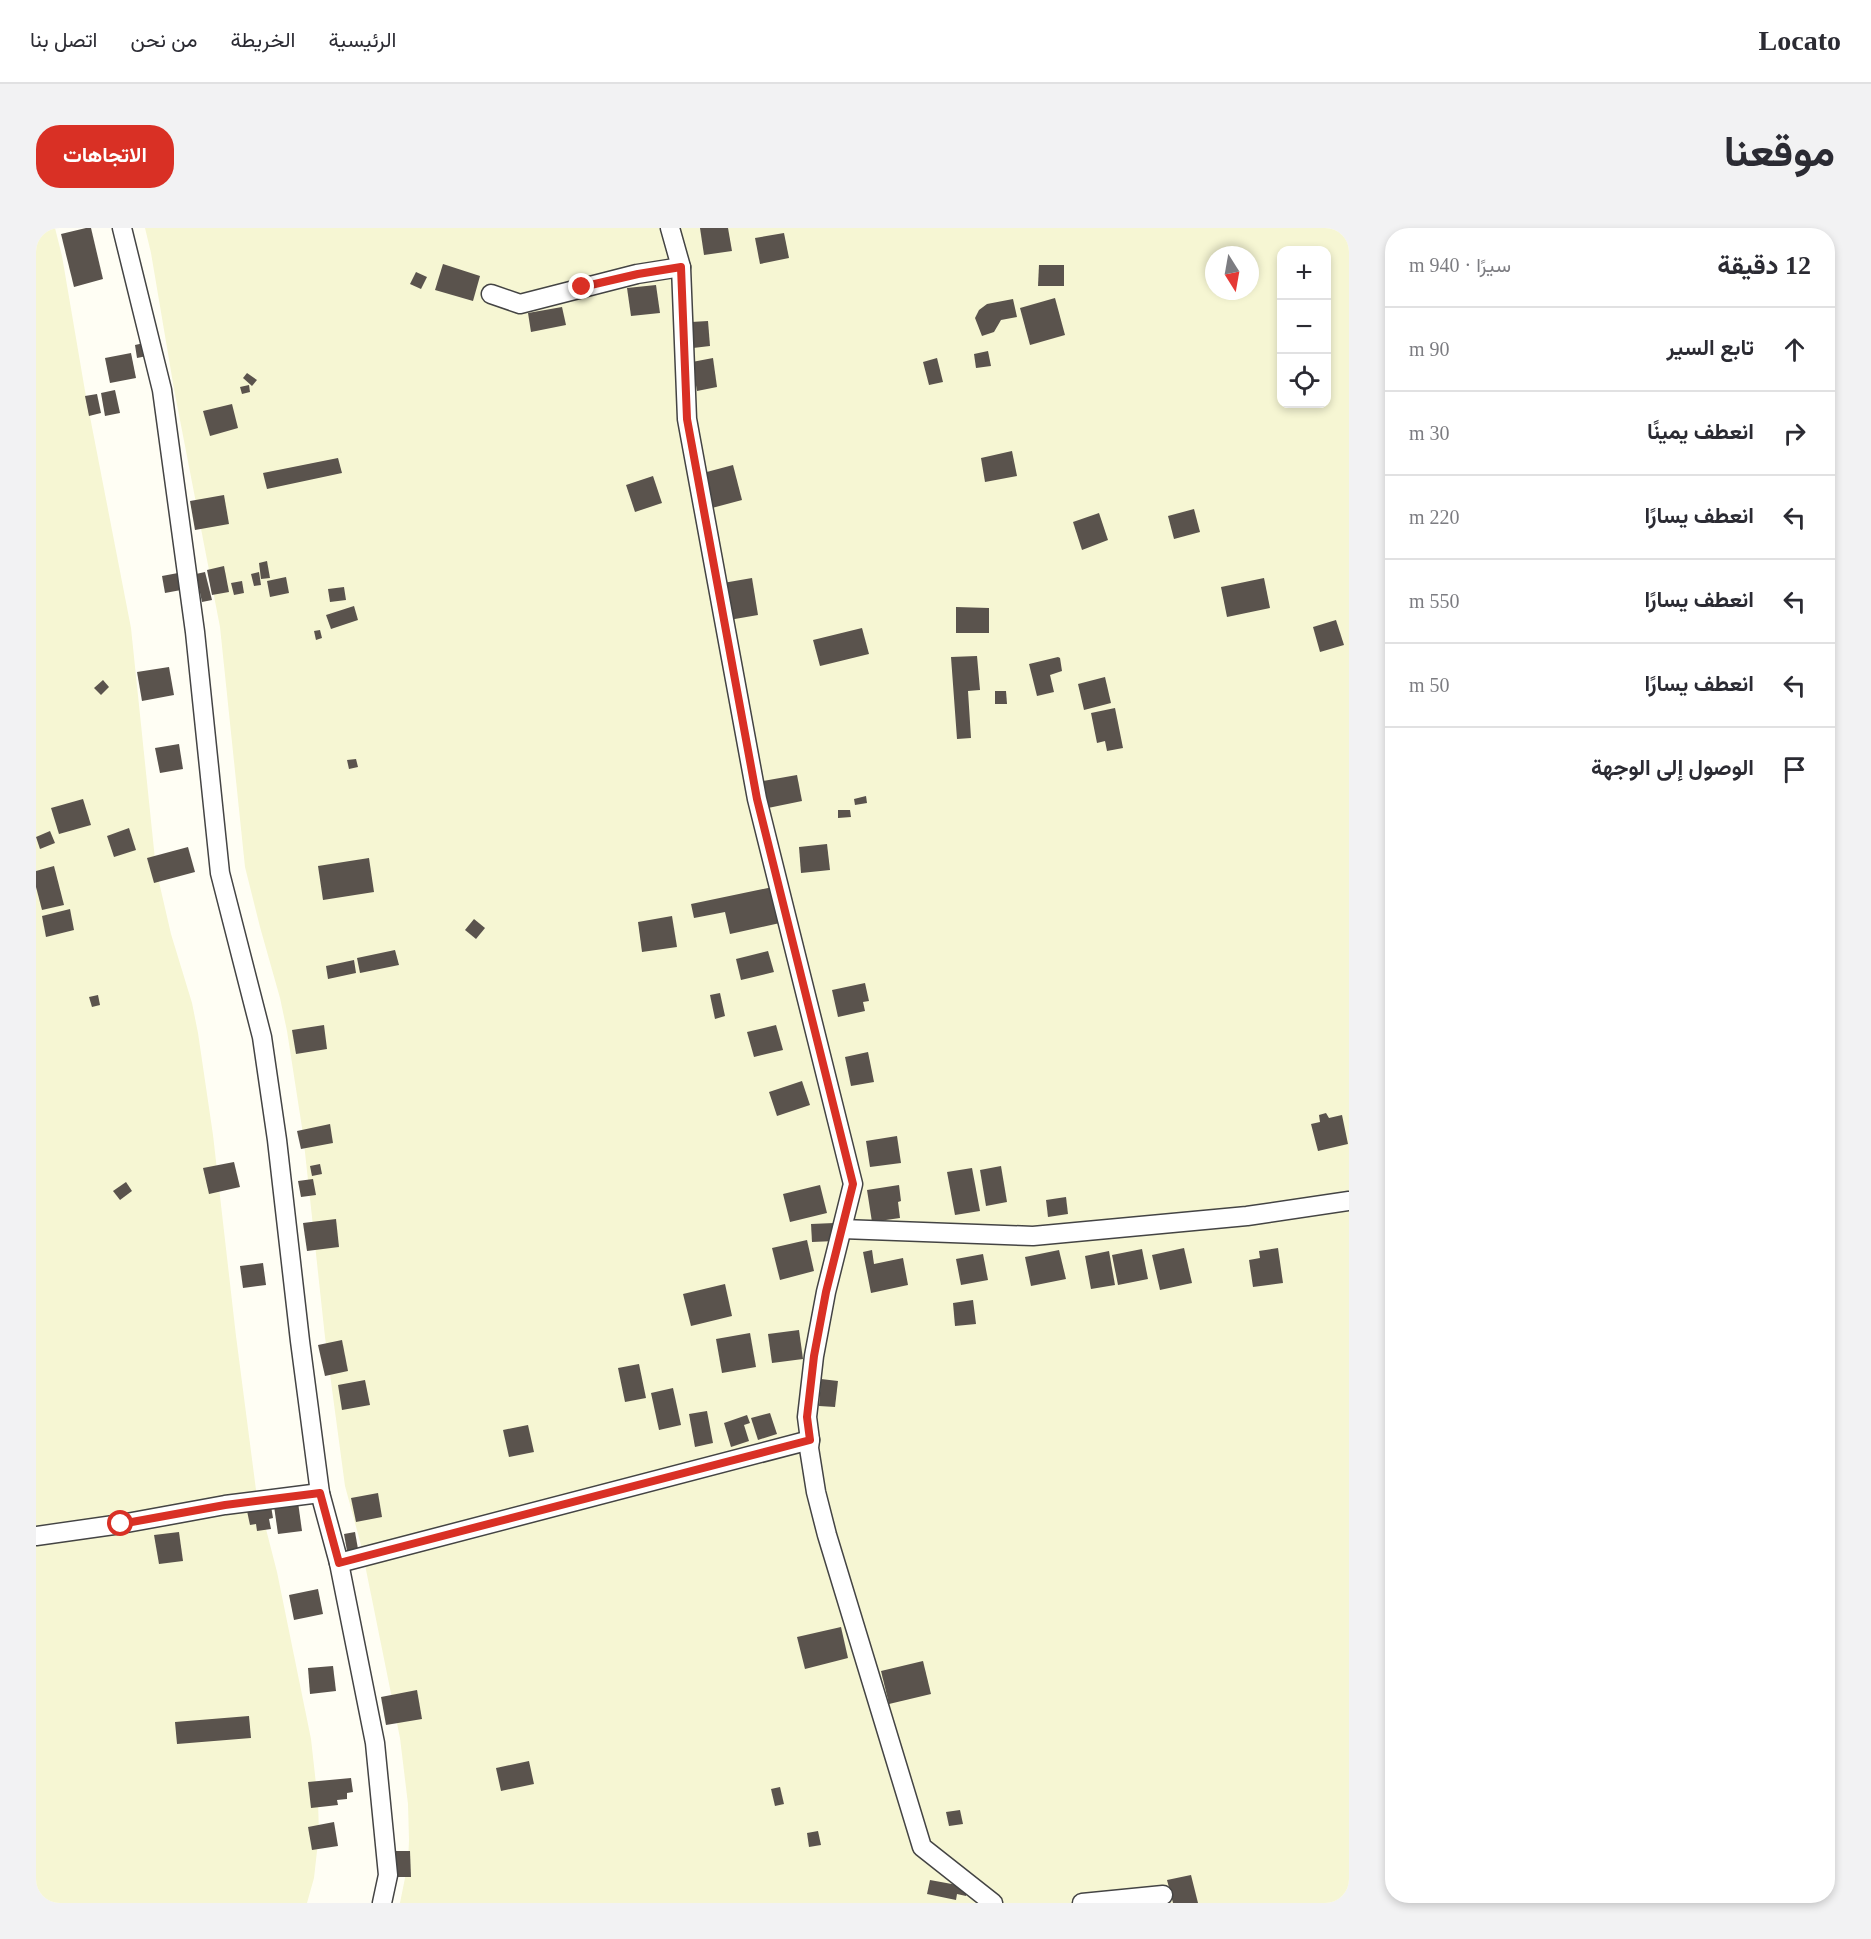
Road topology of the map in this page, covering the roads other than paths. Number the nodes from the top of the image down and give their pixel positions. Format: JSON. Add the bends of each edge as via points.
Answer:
{"nodes":[{"id":1,"x":122,"y":228,"type":"edge"},
{"id":2,"x":670,"y":228,"type":"edge"},
{"id":3,"x":681,"y":267,"type":"junction"},
{"id":4,"x":491,"y":294,"type":"dead end"},
{"id":5,"x":1349,"y":1201,"type":"edge"},
{"id":6,"x":842,"y":1229,"type":"junction"},
{"id":7,"x":810,"y":1440,"type":"junction"},
{"id":8,"x":320,"y":1493,"type":"junction"},
{"id":9,"x":36,"y":1536,"type":"edge"},
{"id":10,"x":339,"y":1563,"type":"junction"},
{"id":11,"x":1163,"y":1895,"type":"dead end"},
{"id":12,"x":382,"y":1903,"type":"edge"},
{"id":13,"x":993,"y":1903,"type":"edge"},
{"id":14,"x":1082,"y":1903,"type":"edge"}],
"edges":[{"from":1,"to":8,"type":"street","via":[[162,390],[195,632],[220,873],[262,1037]]},
{"from":2,"to":3,"type":"street"},
{"from":3,"to":4,"type":"street","via":[[520,304]]},
{"from":3,"to":6,"type":"street","via":[[687,419],[757,799],[853,1184]]},
{"from":5,"to":6,"type":"street","via":[[1247,1216],[1033,1236]]},
{"from":6,"to":7,"type":"street","via":[[814,1356],[807,1417]]},
{"from":7,"to":10,"type":"street"},
{"from":7,"to":13,"type":"street","via":[[816,1492],[827,1535],[922,1847]]},
{"from":8,"to":9,"type":"street"},
{"from":8,"to":10,"type":"street"},
{"from":10,"to":12,"type":"street","via":[[375,1743],[388,1875]]},
{"from":11,"to":14,"type":"street"}]}
